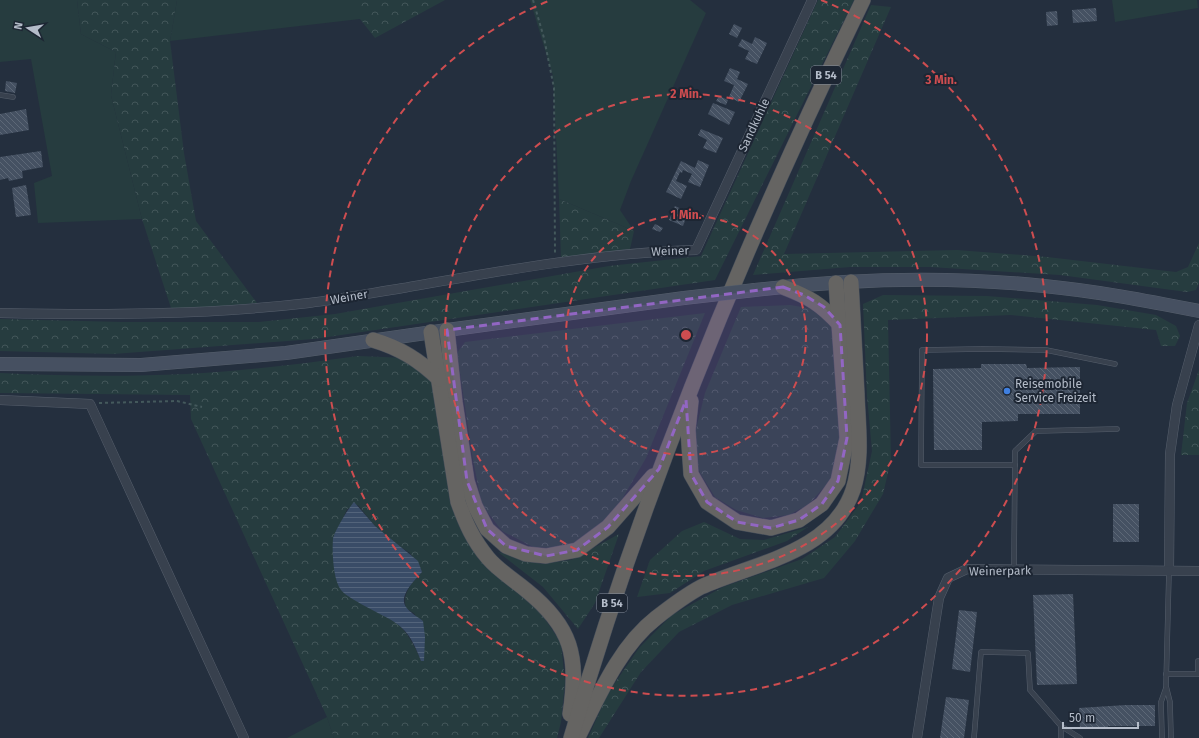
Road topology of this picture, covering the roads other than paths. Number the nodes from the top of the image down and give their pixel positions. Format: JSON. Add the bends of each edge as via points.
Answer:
{"nodes":[{"id":1,"x":812,"y":0,"type":"edge"},
{"id":2,"x":863,"y":0,"type":"edge"},
{"id":3,"x":0,"y":95,"type":"edge"},
{"id":4,"x":13,"y":97,"type":"dead end"},
{"id":5,"x":696,"y":250,"type":"joint"},
{"id":6,"x":844,"y":283,"type":"junction"},
{"id":7,"x":783,"y":287,"type":"junction"},
{"id":8,"x":1199,"y":311,"type":"edge"},
{"id":9,"x":0,"y":313,"type":"edge"},
{"id":10,"x":840,"y":324,"type":"junction"},
{"id":11,"x":1199,"y":325,"type":"edge"},
{"id":12,"x":447,"y":330,"type":"junction"},
{"id":13,"x":431,"y":332,"type":"junction"},
{"id":14,"x":373,"y":340,"type":"junction"},
{"id":15,"x":0,"y":364,"type":"edge"},
{"id":16,"x":1115,"y":364,"type":"dead end"},
{"id":17,"x":439,"y":378,"type":"junction"},
{"id":18,"x":692,"y":383,"type":"junction"},
{"id":19,"x":0,"y":400,"type":"edge"},
{"id":20,"x":1117,"y":429,"type":"dead end"},
{"id":21,"x":1014,"y":465,"type":"junction"},
{"id":22,"x":659,"y":469,"type":"junction"},
{"id":23,"x":1014,"y":570,"type":"junction"},
{"id":24,"x":1169,"y":571,"type":"junction"},
{"id":25,"x":1199,"y":571,"type":"edge"},
{"id":26,"x":1198,"y":661,"type":"edge"},
{"id":27,"x":1166,"y":674,"type":"junction"},
{"id":28,"x":1166,"y":686,"type":"junction"},
{"id":29,"x":1061,"y":726,"type":"junction"},
{"id":30,"x":244,"y":738,"type":"edge"},
{"id":31,"x":567,"y":738,"type":"edge"},
{"id":32,"x":571,"y":738,"type":"edge"},
{"id":33,"x":578,"y":738,"type":"edge"},
{"id":34,"x":918,"y":738,"type":"edge"},
{"id":35,"x":974,"y":738,"type":"edge"},
{"id":36,"x":1061,"y":738,"type":"edge"},
{"id":37,"x":1080,"y":738,"type":"edge"},
{"id":38,"x":1162,"y":738,"type":"edge"},
{"id":39,"x":1171,"y":738,"type":"edge"}],
"edges":[{"from":1,"to":5,"type":"street","name":"Sandkuhle"},
{"from":2,"to":18,"type":"highway","number":"B 54","via":[[785,163]]},
{"from":3,"to":4,"type":"lane"},
{"from":5,"to":9,"type":"street","name":"Weiner","via":[[647,251],[555,263],[310,303],[191,314]]},
{"from":6,"to":7,"type":"main road"},
{"from":6,"to":8,"type":"main road","via":[[971,280],[1108,294]]},
{"from":6,"to":10,"type":"highway"},
{"from":6,"to":33,"type":"highway","via":[[860,452],[853,490],[841,513],[824,532],[800,549],[700,588],[655,618],[625,650],[607,678]]},
{"from":7,"to":10,"type":"highway","via":[[804,295],[824,307]]},
{"from":7,"to":12,"type":"main road","bridge":true},
{"from":10,"to":18,"type":"highway","via":[[847,438],[840,474],[822,504],[799,520],[770,528],[737,522],[707,502],[691,474],[688,430]]},
{"from":11,"to":24,"type":"street","via":[[1177,405],[1170,454]]},
{"from":12,"to":13,"type":"main road"},
{"from":12,"to":22,"type":"highway","via":[[467,481],[486,529],[506,546],[526,554],[546,556],[577,550],[608,528]]},
{"from":13,"to":14,"type":"main road"},
{"from":13,"to":17,"type":"highway"},
{"from":14,"to":15,"type":"main road","via":[[286,353],[141,365]]},
{"from":14,"to":17,"type":"highway","via":[[407,353]]},
{"from":16,"to":21,"type":"lane","via":[[1046,350],[922,350],[920,465]]},
{"from":17,"to":31,"type":"highway","via":[[458,502],[467,528],[489,560],[528,591],[556,618],[567,637],[575,676]]},
{"from":18,"to":22,"type":"highway","number":"B 54"},
{"from":19,"to":30,"type":"street","via":[[90,404]]},
{"from":20,"to":21,"type":"lane","via":[[1036,431],[1015,451]]},
{"from":21,"to":23,"type":"lane"},
{"from":22,"to":32,"type":"highway","number":"B 54","via":[[613,599]]},
{"from":23,"to":24,"type":"street","name":"Weinerpark"},
{"from":23,"to":34,"type":"street","name":"Weinerpark","via":[[967,569],[948,578],[939,598]]},
{"from":24,"to":25,"type":"street","name":"Weinerpark"},
{"from":24,"to":27,"type":"lane"},
{"from":26,"to":27,"type":"lane","via":[[1198,674]]},
{"from":27,"to":28,"type":"lane"},
{"from":28,"to":38,"type":"lane","via":[[1161,702]]},
{"from":28,"to":39,"type":"lane","via":[[1170,702]]},
{"from":29,"to":35,"type":"lane","via":[[1030,690],[1028,653],[981,652]]},
{"from":29,"to":36,"type":"lane"},
{"from":29,"to":37,"type":"lane"}]}
